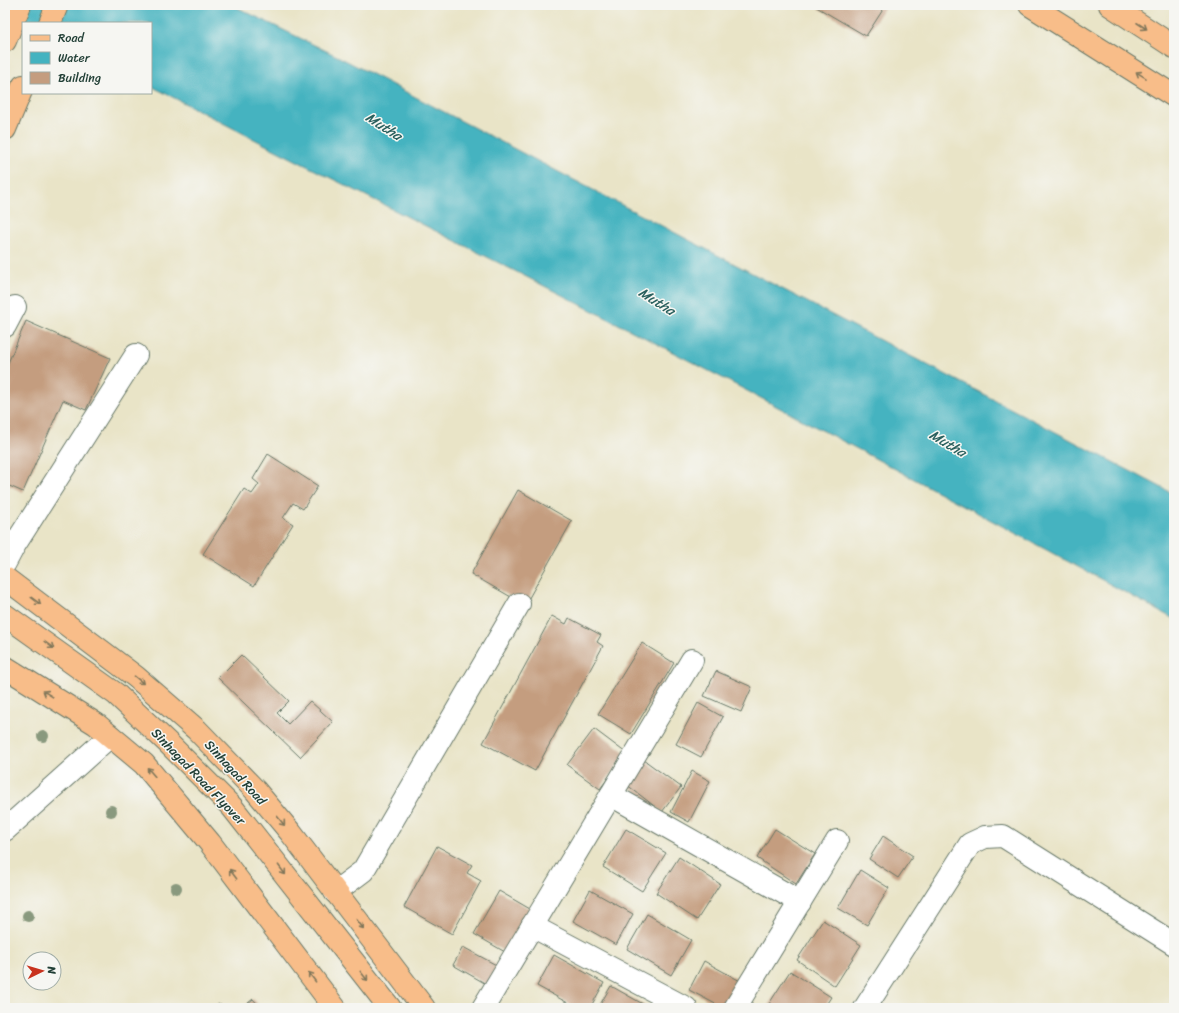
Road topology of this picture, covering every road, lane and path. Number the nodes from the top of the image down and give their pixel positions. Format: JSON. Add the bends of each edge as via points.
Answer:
{"nodes":[{"id":1,"x":20,"y":5,"type":"edge"},
{"id":2,"x":57,"y":5,"type":"edge"},
{"id":3,"x":1030,"y":5,"type":"edge"},
{"id":4,"x":1110,"y":5,"type":"edge"},
{"id":5,"x":50,"y":22,"type":"edge"},
{"id":6,"x":5,"y":41,"type":"edge"},
{"id":7,"x":1174,"y":47,"type":"edge"},
{"id":8,"x":22,"y":88,"type":"edge"},
{"id":9,"x":1174,"y":96,"type":"edge"},
{"id":10,"x":5,"y":129,"type":"edge"},
{"id":11,"x":15,"y":307,"type":"dead end"},
{"id":12,"x":5,"y":326,"type":"edge"},
{"id":13,"x":136,"y":355,"type":"dead end"},
{"id":14,"x":8,"y":550,"type":"edge"},
{"id":15,"x":5,"y":578,"type":"edge"},
{"id":16,"x":519,"y":604,"type":"dead end"},
{"id":17,"x":5,"y":615,"type":"edge"},
{"id":18,"x":692,"y":660,"type":"dead end"},
{"id":19,"x":5,"y":667,"type":"edge"},
{"id":20,"x":110,"y":736,"type":"junction"},
{"id":21,"x":611,"y":795,"type":"junction"},
{"id":22,"x":5,"y":830,"type":"edge"},
{"id":23,"x":837,"y":841,"type":"dead end"},
{"id":24,"x":335,"y":892,"type":"junction"},
{"id":25,"x":800,"y":902,"type":"junction"},
{"id":26,"x":532,"y":926,"type":"junction"},
{"id":27,"x":1174,"y":944,"type":"edge"},
{"id":28,"x":335,"y":1008,"type":"edge"},
{"id":29,"x":390,"y":1008,"type":"edge"},
{"id":30,"x":424,"y":1008,"type":"edge"},
{"id":31,"x":483,"y":1008,"type":"edge"},
{"id":32,"x":686,"y":1008,"type":"edge"},
{"id":33,"x":735,"y":1008,"type":"edge"},
{"id":34,"x":865,"y":1008,"type":"edge"}],
"edges":[{"from":1,"to":6,"type":"main road"},
{"from":2,"to":5,"type":"main road"},
{"from":9,"to":3,"type":"main road","one_way":true},
{"from":4,"to":7,"type":"main road","one_way":true},
{"from":8,"to":10,"type":"main road"},
{"from":11,"to":12,"type":"street"},
{"from":13,"to":14,"type":"street"},
{"from":15,"to":24,"type":"main road","name":"Sinhagad Road","one_way":true,"via":[[136,677],[197,730],[256,790]]},
{"from":16,"to":24,"type":"street","via":[[363,871]]},
{"from":17,"to":29,"type":"main road","name":"Sinhagad Road Flyover","one_way":true,"via":[[116,694],[232,808]]},
{"from":18,"to":21,"type":"street"},
{"from":20,"to":19,"type":"main road","one_way":true,"via":[[96,724]]},
{"from":20,"to":22,"type":"street"},
{"from":28,"to":20,"type":"main road","one_way":true,"via":[[210,843],[144,764]]},
{"from":21,"to":25,"type":"street"},
{"from":21,"to":26,"type":"street"},
{"from":23,"to":25,"type":"street"},
{"from":24,"to":30,"type":"main road","name":"Sinhagad Road","one_way":true},
{"from":25,"to":33,"type":"street"},
{"from":26,"to":31,"type":"street"},
{"from":26,"to":32,"type":"street"},
{"from":27,"to":34,"type":"street","via":[[1003,836],[985,836],[970,844]]}]}
